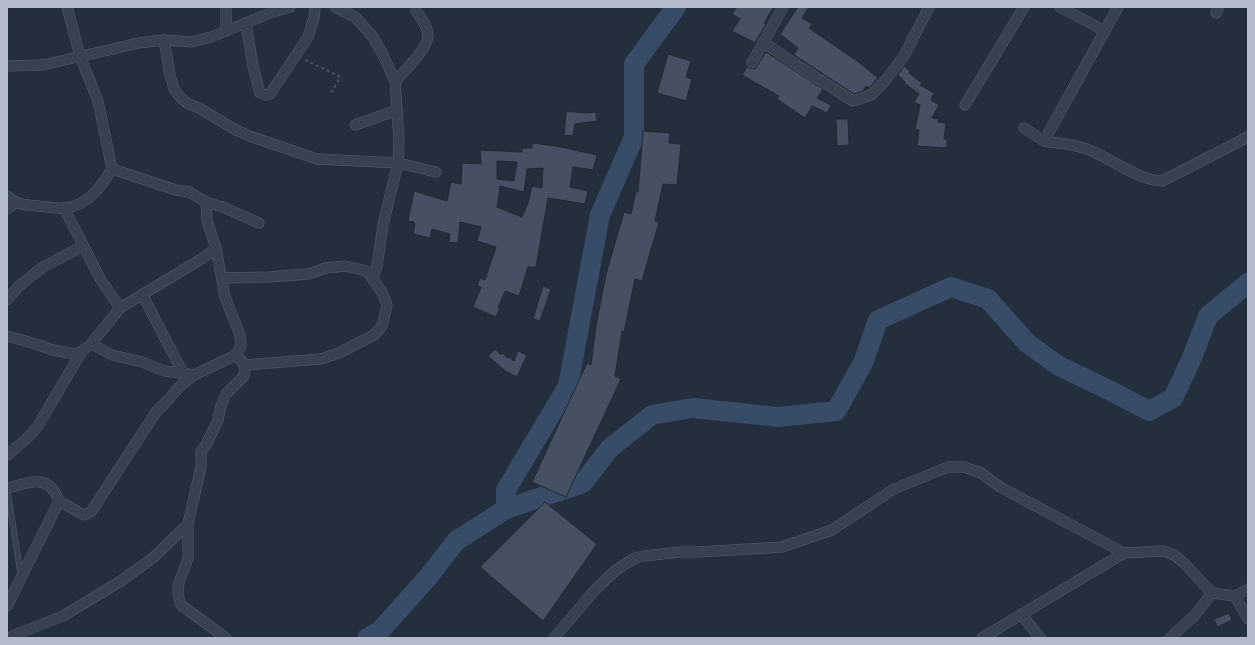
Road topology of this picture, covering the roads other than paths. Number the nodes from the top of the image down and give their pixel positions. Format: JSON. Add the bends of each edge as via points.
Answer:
{"nodes":[{"id":1,"x":67,"y":7,"type":"edge"},
{"id":2,"x":226,"y":7,"type":"edge"},
{"id":3,"x":290,"y":7,"type":"edge"},
{"id":4,"x":316,"y":7,"type":"edge"},
{"id":5,"x":334,"y":7,"type":"edge"},
{"id":6,"x":783,"y":7,"type":"edge"},
{"id":7,"x":929,"y":7,"type":"edge"},
{"id":8,"x":1024,"y":7,"type":"edge"},
{"id":9,"x":1060,"y":7,"type":"edge"},
{"id":10,"x":1118,"y":7,"type":"edge"},
{"id":11,"x":416,"y":11,"type":"dead end"},
{"id":12,"x":246,"y":23,"type":"junction"},
{"id":13,"x":226,"y":31,"type":"junction"},
{"id":14,"x":1105,"y":31,"type":"junction"},
{"id":15,"x":164,"y":40,"type":"junction"},
{"id":16,"x":763,"y":42,"type":"junction"},
{"id":17,"x":80,"y":56,"type":"junction"},
{"id":18,"x":752,"y":63,"type":"dead end"},
{"id":19,"x":7,"y":66,"type":"edge"},
{"id":20,"x":396,"y":81,"type":"junction"},
{"id":21,"x":965,"y":105,"type":"dead end"},
{"id":22,"x":397,"y":110,"type":"junction"},
{"id":23,"x":355,"y":124,"type":"dead end"},
{"id":24,"x":1024,"y":128,"type":"dead end"},
{"id":25,"x":1248,"y":137,"type":"edge"},
{"id":26,"x":1044,"y":141,"type":"junction"},
{"id":27,"x":398,"y":163,"type":"junction"},
{"id":28,"x":112,"y":169,"type":"junction"},
{"id":29,"x":436,"y":172,"type":"dead end"},
{"id":30,"x":7,"y":196,"type":"edge"},
{"id":31,"x":206,"y":202,"type":"junction"},
{"id":32,"x":16,"y":203,"type":"junction"},
{"id":33,"x":64,"y":208,"type":"junction"},
{"id":34,"x":7,"y":209,"type":"edge"},
{"id":35,"x":259,"y":223,"type":"dead end"},
{"id":36,"x":83,"y":246,"type":"junction"},
{"id":37,"x":216,"y":248,"type":"junction"},
{"id":38,"x":222,"y":278,"type":"junction"},
{"id":39,"x":373,"y":279,"type":"junction"},
{"id":40,"x":142,"y":294,"type":"junction"},
{"id":41,"x":7,"y":300,"type":"edge"},
{"id":42,"x":120,"y":308,"type":"junction"},
{"id":43,"x":7,"y":336,"type":"edge"},
{"id":44,"x":90,"y":344,"type":"junction"},
{"id":45,"x":82,"y":352,"type":"junction"},
{"id":46,"x":236,"y":355,"type":"junction"},
{"id":47,"x":245,"y":365,"type":"junction"},
{"id":48,"x":184,"y":373,"type":"junction"},
{"id":49,"x":194,"y":375,"type":"junction"},
{"id":50,"x":7,"y":454,"type":"edge"},
{"id":51,"x":7,"y":488,"type":"edge"},
{"id":52,"x":59,"y":501,"type":"junction"},
{"id":53,"x":188,"y":524,"type":"junction"},
{"id":54,"x":1124,"y":554,"type":"junction"},
{"id":55,"x":21,"y":579,"type":"junction"},
{"id":56,"x":1248,"y":589,"type":"edge"},
{"id":57,"x":1212,"y":593,"type":"junction"},
{"id":58,"x":1235,"y":596,"type":"junction"},
{"id":59,"x":7,"y":606,"type":"edge"},
{"id":60,"x":1021,"y":614,"type":"junction"},
{"id":61,"x":1248,"y":619,"type":"edge"},
{"id":62,"x":9,"y":638,"type":"edge"},
{"id":63,"x":226,"y":638,"type":"edge"},
{"id":64,"x":554,"y":638,"type":"edge"},
{"id":65,"x":982,"y":638,"type":"edge"},
{"id":66,"x":1040,"y":638,"type":"edge"},
{"id":67,"x":1170,"y":638,"type":"edge"}],
"edges":[{"from":1,"to":17,"type":"street"},
{"from":2,"to":13,"type":"street"},
{"from":3,"to":12,"type":"street"},
{"from":4,"to":12,"type":"street","via":[[308,37],[270,94],[260,92],[252,66]]},
{"from":5,"to":20,"type":"street","via":[[355,17],[366,28]]},
{"from":6,"to":16,"type":"street"},
{"from":7,"to":16,"type":"street","via":[[904,56],[885,82],[871,95],[853,101]]},
{"from":8,"to":21,"type":"street"},
{"from":9,"to":14,"type":"street"},
{"from":10,"to":14,"type":"street"},
{"from":11,"to":20,"type":"street","via":[[426,27],[428,37],[412,64]]},
{"from":12,"to":13,"type":"street"},
{"from":13,"to":15,"type":"street","via":[[192,42]]},
{"from":14,"to":26,"type":"street"},
{"from":15,"to":17,"type":"street"},
{"from":15,"to":27,"type":"street","via":[[170,75],[174,89],[180,97],[236,130],[317,159]]},
{"from":16,"to":18,"type":"street"},
{"from":17,"to":19,"type":"street","via":[[43,65]]},
{"from":17,"to":28,"type":"street","via":[[98,101]]},
{"from":20,"to":22,"type":"street"},
{"from":22,"to":23,"type":"street"},
{"from":22,"to":27,"type":"street"},
{"from":24,"to":26,"type":"street"},
{"from":25,"to":26,"type":"street","via":[[1162,181],[1138,175],[1085,148]]},
{"from":27,"to":29,"type":"street"},
{"from":27,"to":39,"type":"street"},
{"from":28,"to":31,"type":"street","via":[[189,192]]},
{"from":28,"to":33,"type":"street","via":[[99,189],[79,204]]},
{"from":30,"to":32,"type":"street"},
{"from":31,"to":35,"type":"street"},
{"from":31,"to":37,"type":"street","via":[[207,221]]},
{"from":32,"to":33,"type":"street"},
{"from":32,"to":34,"type":"street"},
{"from":33,"to":36,"type":"street"},
{"from":36,"to":41,"type":"street","via":[[43,267],[19,286]]},
{"from":36,"to":42,"type":"street"},
{"from":37,"to":38,"type":"street"},
{"from":37,"to":40,"type":"street"},
{"from":38,"to":39,"type":"street","via":[[308,274],[326,268],[345,266],[367,271]]},
{"from":38,"to":46,"type":"street","via":[[225,297],[240,335],[241,346]]},
{"from":39,"to":47,"type":"street","via":[[387,305],[382,326],[374,335],[321,359]]},
{"from":40,"to":42,"type":"street"},
{"from":40,"to":48,"type":"street"},
{"from":42,"to":44,"type":"street"},
{"from":43,"to":45,"type":"street","via":[[53,350],[76,354]]},
{"from":44,"to":45,"type":"street"},
{"from":44,"to":48,"type":"street","via":[[112,355],[165,371]]},
{"from":45,"to":50,"type":"street","via":[[39,426]]},
{"from":46,"to":47,"type":"street"},
{"from":46,"to":49,"type":"street"},
{"from":47,"to":53,"type":"street","via":[[244,376],[226,394],[218,420],[201,451],[201,467]]},
{"from":48,"to":49,"type":"street"},
{"from":49,"to":52,"type":"street","via":[[156,412],[91,512],[84,515]]},
{"from":51,"to":52,"type":"street","via":[[40,481],[48,484]]},
{"from":51,"to":55,"type":"lane"},
{"from":52,"to":55,"type":"street"},
{"from":53,"to":62,"type":"street","via":[[154,557],[121,581],[63,616]]},
{"from":53,"to":63,"type":"street","via":[[188,558],[178,586],[181,605]]},
{"from":54,"to":57,"type":"street","via":[[1163,552],[1174,555]]},
{"from":54,"to":60,"type":"street"},
{"from":54,"to":64,"type":"street","via":[[1000,487],[981,473],[964,466],[948,467],[894,490],[832,530],[782,547],[680,552],[635,558],[616,570],[594,591]]},
{"from":55,"to":59,"type":"street"},
{"from":56,"to":58,"type":"street"},
{"from":57,"to":58,"type":"street"},
{"from":57,"to":67,"type":"street","via":[[1195,615]]},
{"from":58,"to":61,"type":"street"},
{"from":60,"to":65,"type":"street"},
{"from":60,"to":66,"type":"street"}]}
